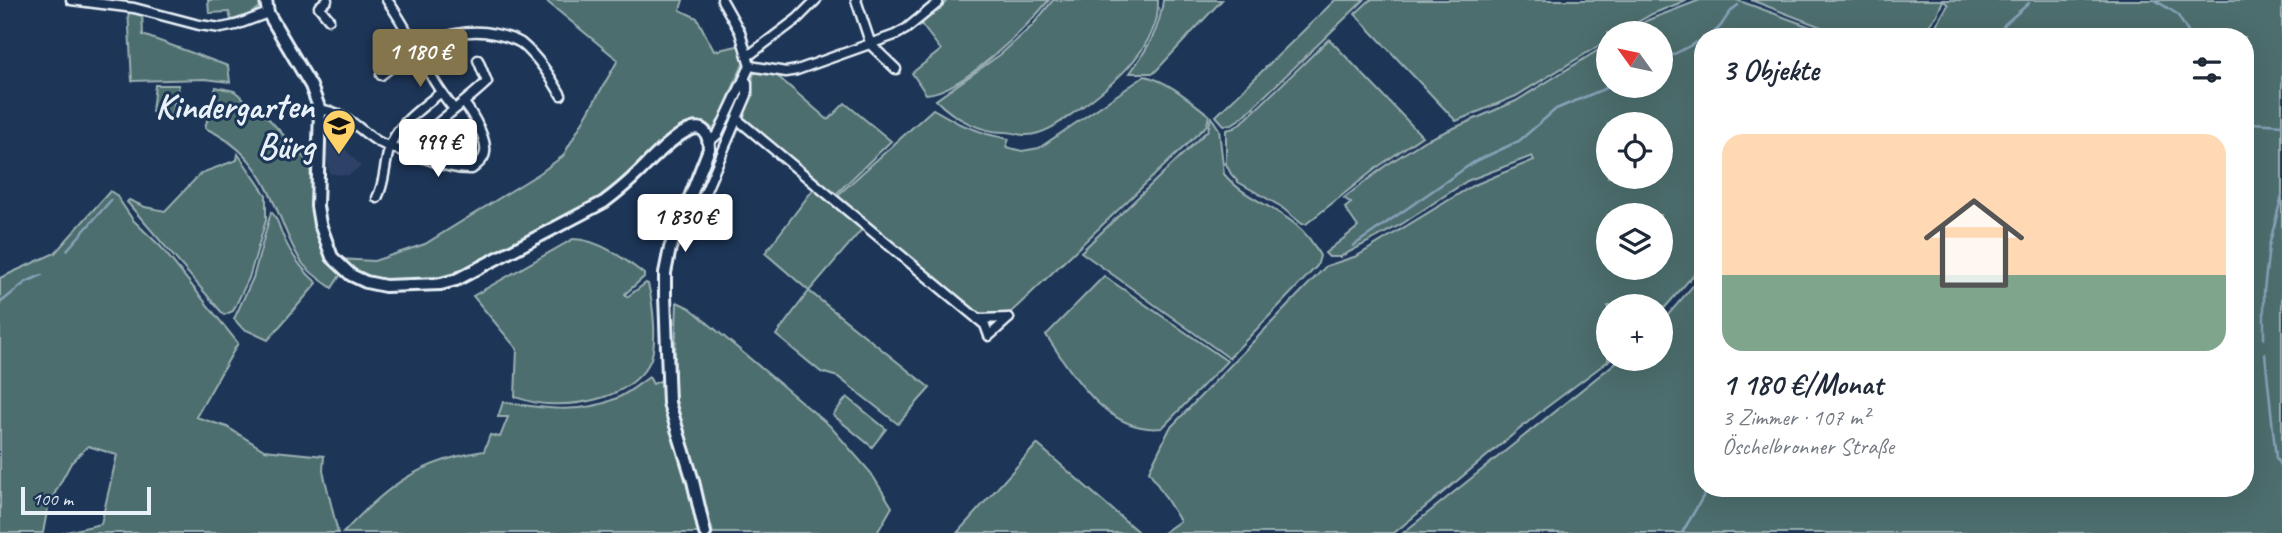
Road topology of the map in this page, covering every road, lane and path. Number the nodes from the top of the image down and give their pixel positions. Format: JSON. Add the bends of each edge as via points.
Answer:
{"nodes":[{"id":1,"x":71,"y":0,"type":"edge"},
{"id":2,"x":266,"y":0,"type":"edge"},
{"id":3,"x":327,"y":0,"type":"edge"},
{"id":4,"x":387,"y":0,"type":"edge"},
{"id":5,"x":722,"y":0,"type":"edge"},
{"id":6,"x":816,"y":0,"type":"edge"},
{"id":7,"x":856,"y":0,"type":"edge"},
{"id":8,"x":938,"y":3,"type":"dead end"},
{"id":9,"x":268,"y":13,"type":"junction"},
{"id":10,"x":328,"y":19,"type":"dead end"},
{"id":11,"x":870,"y":45,"type":"junction"},
{"id":12,"x":417,"y":50,"type":"junction"},
{"id":13,"x":478,"y":60,"type":"dead end"},
{"id":14,"x":749,"y":61,"type":"junction"},
{"id":15,"x":896,"y":69,"type":"dead end"},
{"id":16,"x":381,"y":75,"type":"dead end"},
{"id":17,"x":744,"y":79,"type":"junction"},
{"id":18,"x":440,"y":93,"type":"junction"},
{"id":19,"x":561,"y":95,"type":"dead end"},
{"id":20,"x":464,"y":103,"type":"junction"},
{"id":21,"x":454,"y":109,"type":"junction"},
{"id":22,"x":320,"y":110,"type":"junction"},
{"id":23,"x":737,"y":119,"type":"junction"},
{"id":24,"x":709,"y":142,"type":"junction"},
{"id":25,"x":389,"y":147,"type":"junction"},
{"id":26,"x":409,"y":153,"type":"junction"},
{"id":27,"x":377,"y":198,"type":"dead end"},
{"id":28,"x":677,"y":228,"type":"junction"},
{"id":29,"x":978,"y":319,"type":"dead end"},
{"id":30,"x":705,"y":533,"type":"edge"}],
"edges":[{"from":1,"to":9,"type":"street","via":[[134,8],[210,27],[236,25]]},
{"from":2,"to":9,"type":"street"},
{"from":3,"to":10,"type":"street","via":[[319,7]]},
{"from":4,"to":12,"type":"street"},
{"from":5,"to":14,"type":"street","via":[[740,32]]},
{"from":6,"to":14,"type":"street"},
{"from":7,"to":11,"type":"street"},
{"from":8,"to":11,"type":"street","via":[[906,29]]},
{"from":9,"to":22,"type":"street"},
{"from":11,"to":14,"type":"street","via":[[786,72]]},
{"from":11,"to":15,"type":"street"},
{"from":12,"to":16,"type":"street"},
{"from":12,"to":18,"type":"street"},
{"from":12,"to":19,"type":"street","via":[[456,33],[506,36],[531,52]]},
{"from":13,"to":20,"type":"street","via":[[487,82]]},
{"from":14,"to":17,"type":"street"},
{"from":17,"to":23,"type":"street","via":[[747,95]]},
{"from":17,"to":24,"type":"street","via":[[718,134]]},
{"from":18,"to":21,"type":"street"},
{"from":18,"to":25,"type":"street","via":[[408,120]]},
{"from":20,"to":21,"type":"street"},
{"from":20,"to":26,"type":"street","via":[[477,123],[485,150],[480,163],[460,169]]},
{"from":21,"to":26,"type":"street","via":[[425,132]]},
{"from":22,"to":24,"type":"street","via":[[317,206],[324,241],[332,257],[351,275],[384,286],[441,284],[470,275],[604,202],[686,130],[700,130]]},
{"from":22,"to":25,"type":"street","via":[[348,117]]},
{"from":23,"to":28,"type":"street","via":[[689,230]]},
{"from":23,"to":29,"type":"street"},
{"from":24,"to":28,"type":"street"},
{"from":25,"to":26,"type":"street"},
{"from":25,"to":27,"type":"street"},
{"from":28,"to":30,"type":"street","via":[[665,273],[667,384]]}]}
